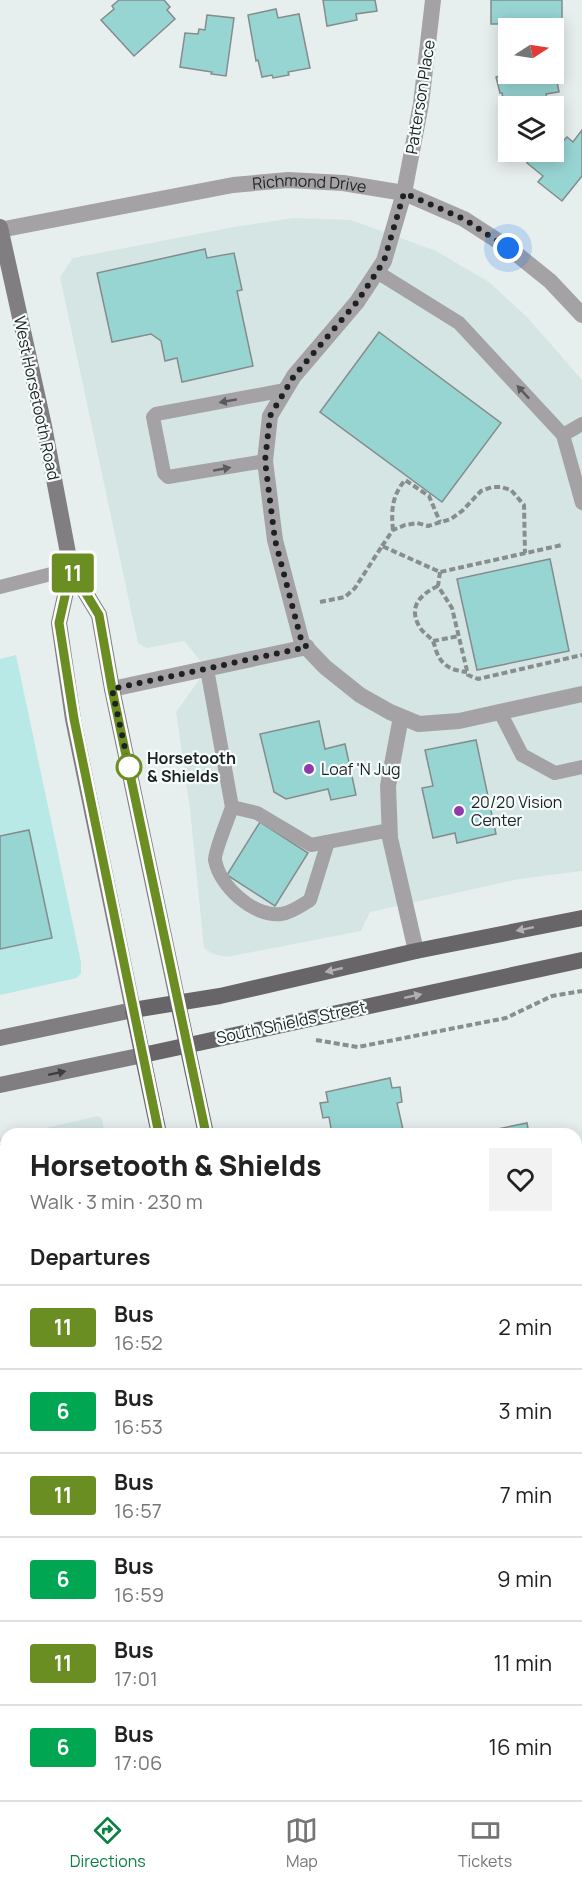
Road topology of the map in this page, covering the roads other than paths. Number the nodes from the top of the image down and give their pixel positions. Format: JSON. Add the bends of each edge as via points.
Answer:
{"nodes":[{"id":1,"x":434,"y":0,"type":"edge"},
{"id":2,"x":404,"y":193,"type":"junction"},
{"id":3,"x":0,"y":229,"type":"edge"},
{"id":4,"x":377,"y":272,"type":"junction"},
{"id":5,"x":582,"y":315,"type":"edge"},
{"id":6,"x":285,"y":390,"type":"junction"},
{"id":7,"x":582,"y":424,"type":"edge"},
{"id":8,"x":563,"y":435,"type":"junction"},
{"id":9,"x":265,"y":461,"type":"junction"},
{"id":10,"x":582,"y":503,"type":"edge"},
{"id":11,"x":71,"y":569,"type":"junction"},
{"id":12,"x":0,"y":587,"type":"edge"},
{"id":13,"x":307,"y":647,"type":"junction"},
{"id":14,"x":207,"y":669,"type":"junction"},
{"id":15,"x":112,"y":689,"type":"junction"},
{"id":16,"x":582,"y":694,"type":"edge"},
{"id":17,"x":500,"y":712,"type":"junction"},
{"id":18,"x":401,"y":717,"type":"junction"},
{"id":19,"x":582,"y":767,"type":"edge"},
{"id":20,"x":232,"y":807,"type":"junction"},
{"id":21,"x":390,"y":830,"type":"junction"},
{"id":22,"x":328,"y":842,"type":"junction"},
{"id":23,"x":582,"y":918,"type":"edge"},
{"id":24,"x":416,"y":951,"type":"junction"},
{"id":25,"x":582,"y":960,"type":"edge"},
{"id":26,"x":178,"y":1003,"type":"junction"},
{"id":27,"x":133,"y":1010,"type":"junction"},
{"id":28,"x":0,"y":1038,"type":"edge"},
{"id":29,"x":188,"y":1044,"type":"junction"},
{"id":30,"x":142,"y":1055,"type":"junction"},
{"id":31,"x":0,"y":1085,"type":"edge"},
{"id":32,"x":158,"y":1128,"type":"edge"},
{"id":33,"x":205,"y":1128,"type":"edge"}],
"edges":[{"from":1,"to":2,"type":"street","name":"Patterson Place","via":[[421,104]]},
{"from":2,"to":3,"type":"street","name":"Richmond Drive","via":[[343,183],[288,180],[233,185]]},
{"from":2,"to":4,"type":"street","name":"Patterson Place","via":[[384,261]]},
{"from":2,"to":5,"type":"street","name":"Richmond Drive","via":[[464,219],[508,248],[550,281]]},
{"from":3,"to":11,"type":"main road","name":"West Horsetooth Road"},
{"from":4,"to":6,"type":"street","name":"Patterson Place"},
{"from":8,"to":4,"type":"lane","one_way":true,"via":[[459,323]]},
{"from":6,"to":9,"type":"street","name":"Patterson Place","via":[[270,416]]},
{"from":6,"to":9,"type":"lane","one_way":true,"via":[[153,417],[168,477]]},
{"from":7,"to":8,"type":"lane"},
{"from":8,"to":10,"type":"lane"},
{"from":9,"to":13,"type":"street","name":"Patterson Place","via":[[275,540],[302,643]]},
{"from":11,"to":12,"type":"lane"},
{"from":11,"to":15,"type":"main road","name":"West Horsetooth Road","via":[[99,615]]},
{"from":11,"to":27,"type":"main road","name":"West Horsetooth Road","via":[[59,623],[74,719]]},
{"from":13,"to":14,"type":"street"},
{"from":13,"to":18,"type":"street","via":[[360,695]]},
{"from":14,"to":15,"type":"street"},
{"from":14,"to":20,"type":"lane"},
{"from":15,"to":26,"type":"main road","name":"West Horsetooth Road"},
{"from":16,"to":17,"type":"street"},
{"from":17,"to":18,"type":"street","via":[[419,724]]},
{"from":17,"to":19,"type":"lane","via":[[522,755],[555,773]]},
{"from":18,"to":21,"type":"street","via":[[388,786]]},
{"from":20,"to":22,"type":"lane","via":[[257,813],[311,845]]},
{"from":20,"to":22,"type":"lane","via":[[214,858],[230,890],[265,914],[284,914],[310,900]]},
{"from":21,"to":22,"type":"lane"},
{"from":21,"to":24,"type":"street"},
{"from":23,"to":24,"type":"main road","one_way":true},
{"from":24,"to":26,"type":"main road","one_way":true},
{"from":29,"to":25,"type":"main road","name":"South Shields Street","one_way":true},
{"from":26,"to":27,"type":"main road"},
{"from":26,"to":29,"type":"main road","name":"West Horsetooth Road"},
{"from":27,"to":28,"type":"main road"},
{"from":27,"to":30,"type":"main road","name":"West Horsetooth Road"},
{"from":29,"to":30,"type":"main road","name":"South Shields Street"},
{"from":29,"to":33,"type":"main road","name":"West Horsetooth Road"},
{"from":31,"to":30,"type":"main road","name":"South Shields Street","one_way":true},
{"from":30,"to":32,"type":"main road","name":"West Horsetooth Road"}]}
